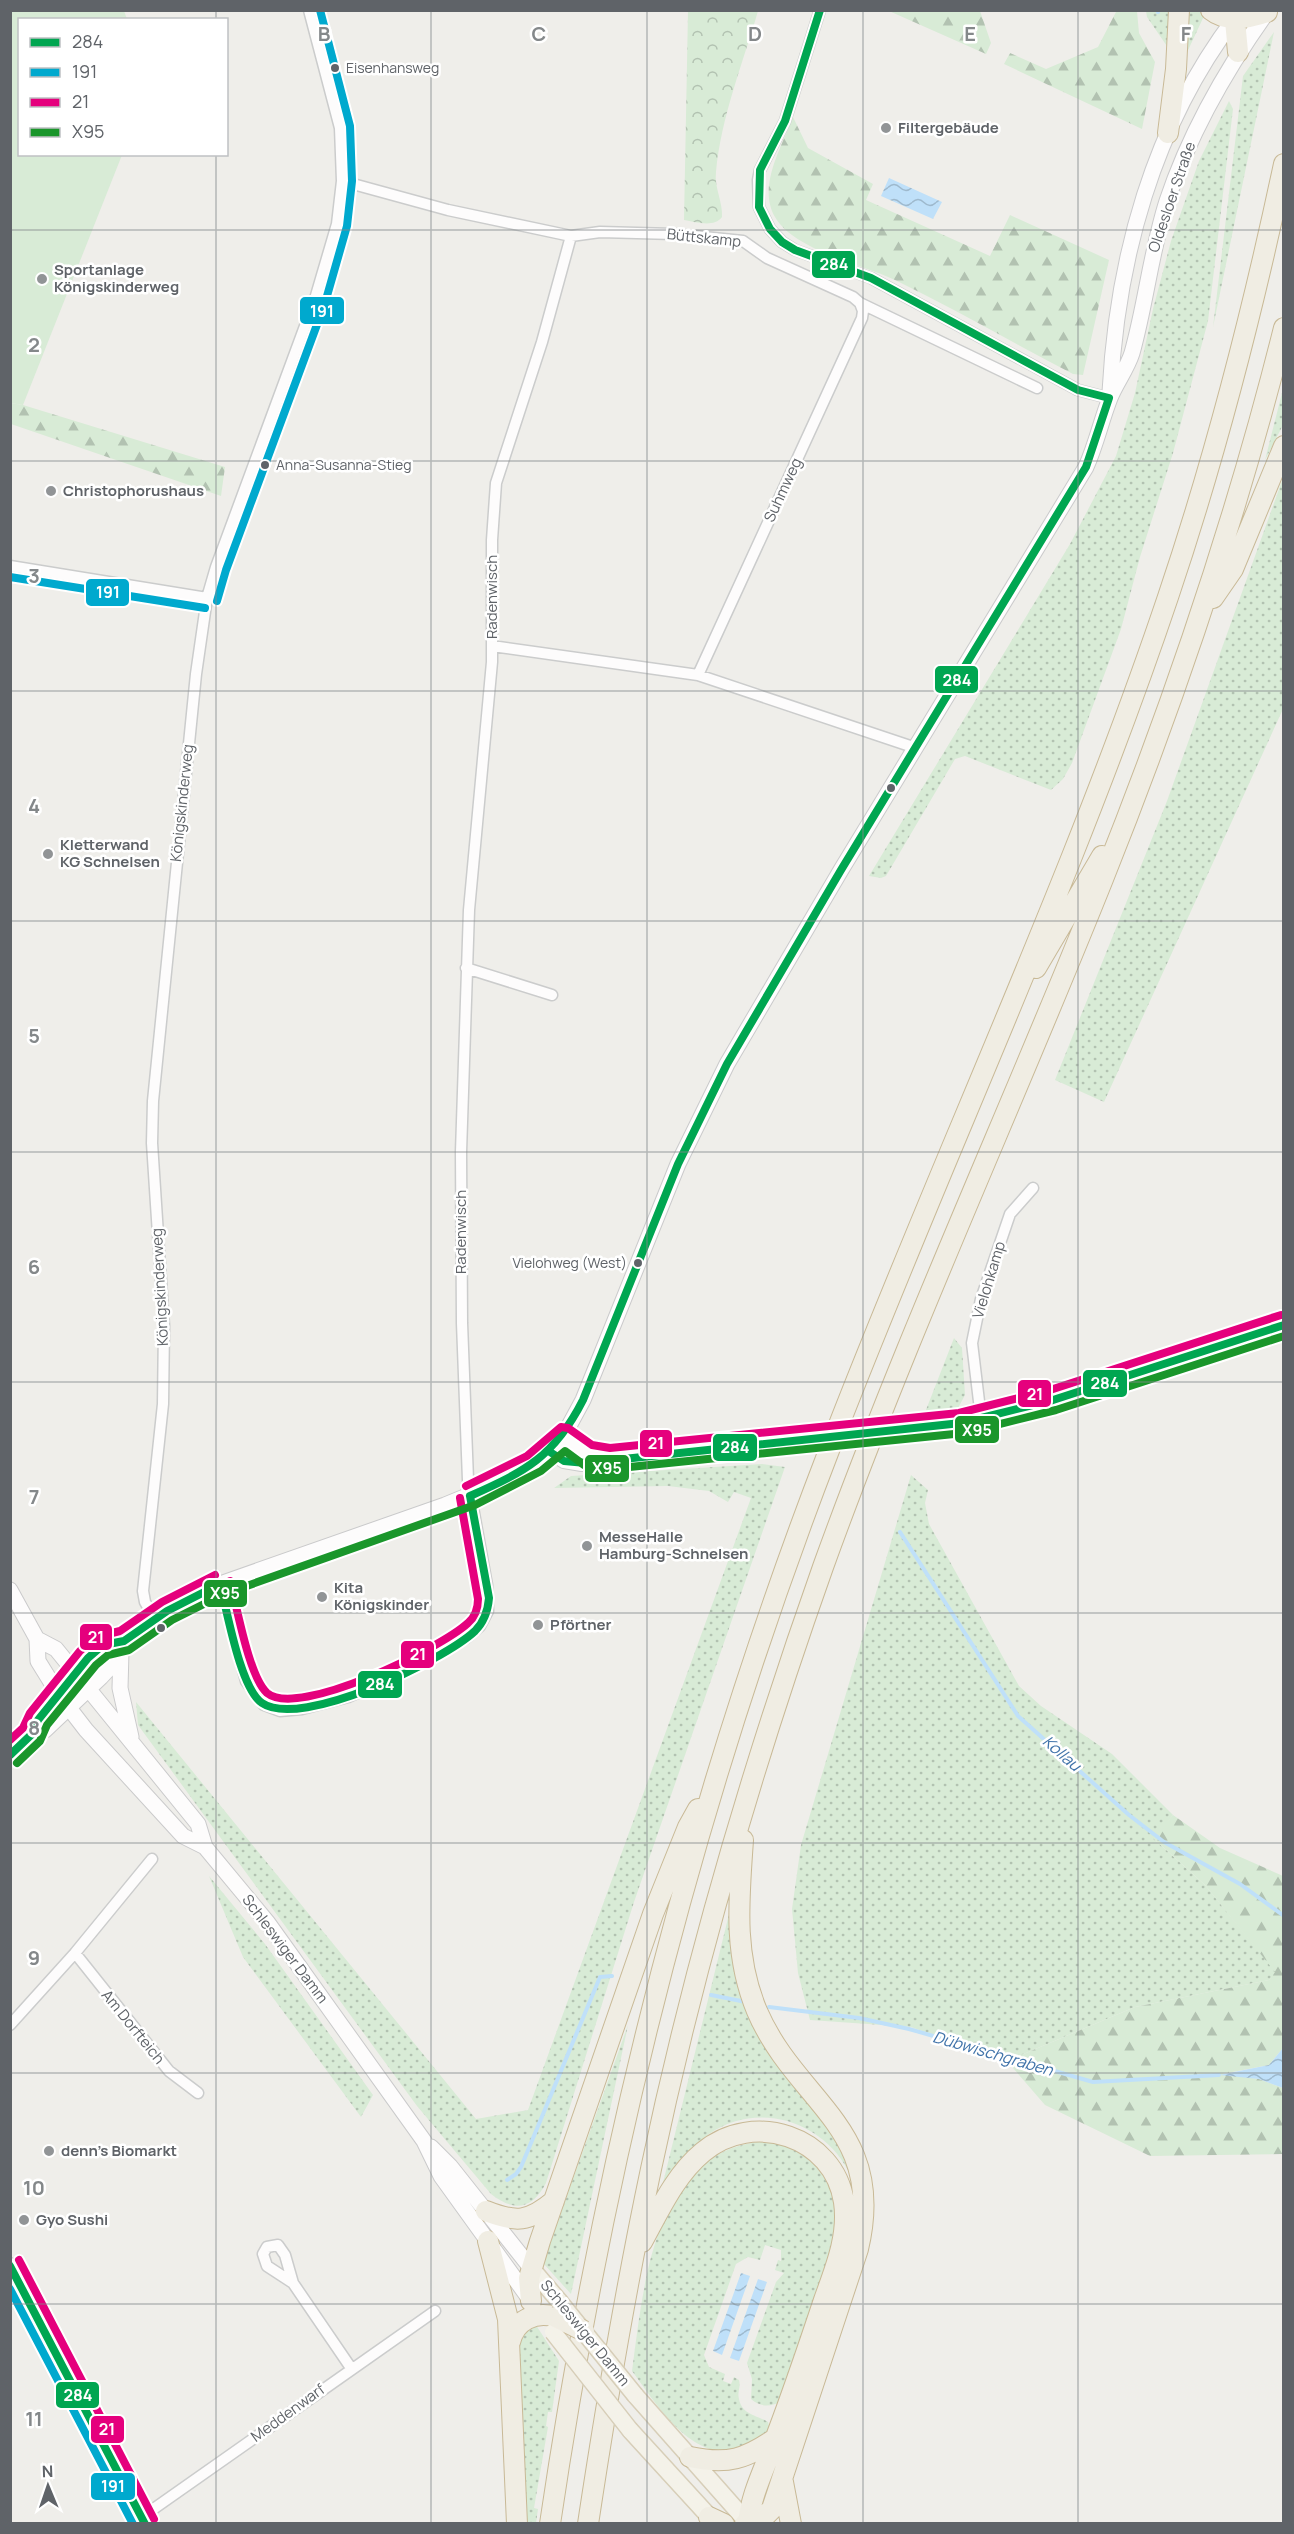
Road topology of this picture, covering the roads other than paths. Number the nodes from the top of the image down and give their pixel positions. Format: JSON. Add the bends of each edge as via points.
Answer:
{"nodes":[{"id":1,"x":309,"y":10,"type":"edge"},
{"id":2,"x":820,"y":10,"type":"edge"},
{"id":3,"x":1179,"y":10,"type":"edge"},
{"id":4,"x":1211,"y":10,"type":"edge"},
{"id":5,"x":1268,"y":11,"type":"edge"},
{"id":6,"x":1237,"y":13,"type":"edge"},
{"id":7,"x":1238,"y":52,"type":"junction"},
{"id":8,"x":1168,"y":133,"type":"junction"},
{"id":9,"x":1284,"y":164,"type":"edge"},
{"id":10,"x":342,"y":181,"type":"junction"},
{"id":11,"x":572,"y":236,"type":"junction"},
{"id":12,"x":860,"y":303,"type":"junction"},
{"id":13,"x":1284,"y":328,"type":"edge"},
{"id":14,"x":1037,"y":388,"type":"dead end"},
{"id":15,"x":1109,"y":398,"type":"junction"},
{"id":16,"x":1284,"y":446,"type":"edge"},
{"id":17,"x":10,"y":566,"type":"edge"},
{"id":18,"x":207,"y":598,"type":"junction"},
{"id":19,"x":1200,"y":619,"type":"junction"},
{"id":20,"x":492,"y":646,"type":"junction"},
{"id":21,"x":698,"y":675,"type":"junction"},
{"id":22,"x":916,"y":748,"type":"junction"},
{"id":23,"x":1097,"y":791,"type":"junction"},
{"id":24,"x":1131,"y":804,"type":"junction"},
{"id":25,"x":1067,"y":916,"type":"junction"},
{"id":26,"x":466,"y":968,"type":"junction"},
{"id":27,"x":552,"y":995,"type":"dead end"},
{"id":28,"x":1000,"y":1029,"type":"junction"},
{"id":29,"x":1037,"y":1040,"type":"junction"},
{"id":30,"x":1033,"y":1188,"type":"dead end"},
{"id":31,"x":1284,"y":1325,"type":"edge"},
{"id":32,"x":981,"y":1418,"type":"junction"},
{"id":33,"x":563,"y":1437,"type":"junction"},
{"id":34,"x":550,"y":1452,"type":"junction"},
{"id":35,"x":610,"y":1459,"type":"junction"},
{"id":36,"x":470,"y":1496,"type":"junction"},
{"id":37,"x":220,"y":1584,"type":"junction"},
{"id":38,"x":10,"y":1590,"type":"edge"},
{"id":39,"x":155,"y":1618,"type":"junction"},
{"id":40,"x":37,"y":1639,"type":"junction"},
{"id":41,"x":123,"y":1644,"type":"junction"},
{"id":42,"x":76,"y":1673,"type":"junction"},
{"id":43,"x":88,"y":1689,"type":"junction"},
{"id":44,"x":59,"y":1695,"type":"junction"},
{"id":45,"x":68,"y":1708,"type":"junction"},
{"id":46,"x":32,"y":1734,"type":"junction"},
{"id":47,"x":133,"y":1743,"type":"junction"},
{"id":48,"x":10,"y":1755,"type":"edge"},
{"id":49,"x":716,"y":1774,"type":"junction"},
{"id":50,"x":747,"y":1799,"type":"junction"},
{"id":51,"x":205,"y":1847,"type":"junction"},
{"id":52,"x":152,"y":1859,"type":"dead end"},
{"id":53,"x":75,"y":1953,"type":"junction"},
{"id":54,"x":10,"y":2025,"type":"edge"},
{"id":55,"x":198,"y":2093,"type":"dead end"},
{"id":56,"x":424,"y":2141,"type":"junction"},
{"id":57,"x":554,"y":2201,"type":"junction"},
{"id":58,"x":486,"y":2211,"type":"junction"},
{"id":59,"x":488,"y":2241,"type":"junction"},
{"id":60,"x":632,"y":2260,"type":"junction"},
{"id":61,"x":10,"y":2265,"type":"edge"},
{"id":62,"x":531,"y":2268,"type":"junction"},
{"id":63,"x":293,"y":2283,"type":"dead end"},
{"id":64,"x":435,"y":2311,"type":"dead end"},
{"id":65,"x":548,"y":2313,"type":"junction"},
{"id":66,"x":584,"y":2331,"type":"joint"},
{"id":67,"x":510,"y":2342,"type":"junction"},
{"id":68,"x":351,"y":2368,"type":"junction"},
{"id":69,"x":776,"y":2438,"type":"junction"},
{"id":70,"x":690,"y":2457,"type":"junction"},
{"id":71,"x":783,"y":2477,"type":"junction"},
{"id":72,"x":143,"y":2520,"type":"edge"},
{"id":73,"x":716,"y":2521,"type":"edge"},
{"id":74,"x":517,"y":2523,"type":"edge"},
{"id":75,"x":550,"y":2523,"type":"edge"},
{"id":76,"x":588,"y":2523,"type":"edge"},
{"id":77,"x":748,"y":2523,"type":"edge"},
{"id":78,"x":791,"y":2523,"type":"edge"}],
"edges":[{"from":1,"to":10,"type":"street","name":"Königskinderweg","via":[[340,128]]},
{"from":2,"to":15,"type":"street","via":[[780,133],[758,180],[759,207],[770,229],[795,249],[871,278],[1078,390]]},
{"from":3,"to":8,"type":"highway"},
{"from":4,"to":6,"type":"highway","via":[[1218,15]]},
{"from":5,"to":6,"type":"highway"},
{"from":5,"to":7,"type":"main road","name":"Oldesloer Straße"},
{"from":6,"to":7,"type":"highway"},
{"from":6,"to":8,"type":"main road","name":"Oldesloer Straße"},
{"from":7,"to":15,"type":"main road","name":"Oldesloer Straße","via":[[1195,131],[1171,192],[1152,256],[1132,355]]},
{"from":8,"to":15,"type":"main road","name":"Oldesloer Straße","via":[[1140,204],[1126,259],[1112,348]]},
{"from":9,"to":23,"type":"highway","via":[[1250,316],[1198,502],[1161,617]]},
{"from":10,"to":11,"type":"street","name":"Büttskamp","via":[[448,210]]},
{"from":10,"to":18,"type":"street","name":"Königskinderweg","via":[[337,224],[315,299]]},
{"from":11,"to":12,"type":"street","name":"Büttskamp","via":[[600,232],[743,241],[767,258]]},
{"from":11,"to":20,"type":"street","name":"Radenwisch","via":[[496,483]]},
{"from":12,"to":14,"type":"street","name":"Büttskamp"},
{"from":12,"to":21,"type":"street","name":"Suhmweg","via":[[862,318]]},
{"from":13,"to":19,"type":"highway","via":[[1240,493]]},
{"from":15,"to":22,"type":"main road","name":"Oldesloer Straße","via":[[1086,467]]},
{"from":16,"to":19,"type":"highway","via":[[1233,570]]},
{"from":17,"to":18,"type":"street"},
{"from":18,"to":39,"type":"street","name":"Königskinderweg","via":[[153,1101],[152,1143],[164,1326],[163,1404],[143,1591]]},
{"from":19,"to":24,"type":"highway"},
{"from":20,"to":21,"type":"street"},
{"from":20,"to":26,"type":"street","name":"Radenwisch"},
{"from":21,"to":22,"type":"street"},
{"from":22,"to":33,"type":"main road","name":"Oldesloer Straße","via":[[727,1064],[697,1122],[584,1398]]},
{"from":23,"to":25,"type":"highway"},
{"from":23,"to":28,"type":"highway"},
{"from":24,"to":25,"type":"highway"},
{"from":24,"to":29,"type":"highway"},
{"from":25,"to":28,"type":"highway"},
{"from":25,"to":29,"type":"highway"},
{"from":26,"to":27,"type":"street"},
{"from":26,"to":36,"type":"street","name":"Radenwisch","via":[[462,1315]]},
{"from":28,"to":49,"type":"highway","via":[[827,1454]]},
{"from":29,"to":50,"type":"highway","via":[[880,1418],[824,1565]]},
{"from":30,"to":32,"type":"street","name":"Vielohkamp","via":[[1010,1214],[981,1299],[972,1343]]},
{"from":31,"to":32,"type":"street","via":[[1053,1400]]},
{"from":32,"to":35,"type":"street","bridge":true,"via":[[924,1428]]},
{"from":33,"to":34,"type":"main road","name":"Oldesloer Straße"},
{"from":33,"to":35,"type":"street","via":[[588,1455]]},
{"from":34,"to":35,"type":"street","via":[[570,1463]]},
{"from":34,"to":36,"type":"main road","name":"Oldesloer Straße"},
{"from":36,"to":37,"type":"main road","name":"Oldesloer Straße"},
{"from":36,"to":37,"type":"street","name":"Radenwisch","via":[[489,1598],[483,1621],[458,1643],[348,1697],[291,1711],[264,1705],[246,1681]]},
{"from":37,"to":39,"type":"main road","name":"Oldesloer Straße"},
{"from":38,"to":40,"type":"main road","name":"Schleswiger Damm"},
{"from":39,"to":41,"type":"main road","name":"Oldesloer Straße"},
{"from":40,"to":42,"type":"main road","name":"Schleswiger Damm","via":[[56,1649]]},
{"from":40,"to":44,"type":"main road","name":"Schleswiger Damm","via":[[38,1661]]},
{"from":41,"to":42,"type":"main road","name":"Oldesloer Straße","via":[[104,1645]]},
{"from":41,"to":43,"type":"main road","name":"Oldesloer Straße","via":[[116,1661]]},
{"from":41,"to":47,"type":"main road","via":[[120,1689]]},
{"from":42,"to":43,"type":"main road","name":"Schleswiger Damm"},
{"from":42,"to":44,"type":"main road","name":"Oldesloer Straße"},
{"from":43,"to":45,"type":"main road","name":"Oldesloer Straße"},
{"from":43,"to":47,"type":"main road","name":"Schleswiger Damm"},
{"from":44,"to":45,"type":"main road","name":"Schleswiger Damm"},
{"from":44,"to":46,"type":"main road","name":"Oldesloer Straße","via":[[38,1720]]},
{"from":45,"to":46,"type":"main road","name":"Oldesloer Straße","via":[[45,1730]]},
{"from":45,"to":51,"type":"main road","name":"Schleswiger Damm","via":[[183,1836]]},
{"from":46,"to":48,"type":"main road","name":"Oldesloer Straße"},
{"from":47,"to":51,"type":"main road","name":"Schleswiger Damm","via":[[198,1824]]},
{"from":49,"to":57,"type":"highway","via":[[688,1827],[653,1914]]},
{"from":49,"to":75,"type":"highway","via":[[672,1931],[620,2146],[572,2384]]},
{"from":50,"to":60,"type":"highway","via":[[692,1994]]},
{"from":50,"to":71,"type":"highway","via":[[738,1919],[748,1985],[773,2042],[845,2134],[860,2170],[864,2210],[858,2249]]},
{"from":51,"to":56,"type":"main road","name":"Schleswiger Damm","via":[[268,1923]]},
{"from":52,"to":53,"type":"street"},
{"from":53,"to":54,"type":"street"},
{"from":53,"to":55,"type":"street","name":"Am Dorfteich","via":[[169,2071]]},
{"from":56,"to":58,"type":"main road","name":"Schleswiger Damm"},
{"from":56,"to":59,"type":"main road","name":"Schleswiger Damm","via":[[441,2176]]},
{"from":57,"to":58,"type":"highway","via":[[522,2219]]},
{"from":57,"to":62,"type":"highway"},
{"from":58,"to":62,"type":"main road","name":"Schleswiger Damm"},
{"from":59,"to":65,"type":"main road","name":"Schleswiger Damm"},
{"from":59,"to":67,"type":"highway","via":[[506,2308]]},
{"from":60,"to":69,"type":"highway","via":[[678,2181],[699,2155],[722,2140],[753,2132],[783,2134],[801,2141],[828,2163],[844,2203],[843,2238]]},
{"from":60,"to":76,"type":"highway"},
{"from":61,"to":72,"type":"street"},
{"from":62,"to":65,"type":"main road","name":"Schleswiger Damm"},
{"from":62,"to":65,"type":"highway","via":[[528,2284]]},
{"from":63,"to":68,"type":"street"},
{"from":64,"to":68,"type":"street","name":"Meddenwarf"},
{"from":65,"to":66,"type":"highway","bridge":true},
{"from":65,"to":67,"type":"highway","via":[[518,2325]]},
{"from":65,"to":73,"type":"main road","name":"Schleswiger Damm","bridge":true,"via":[[630,2430]]},
{"from":66,"to":70,"type":"main road","name":"Schleswiger Damm","bridge":true},
{"from":67,"to":74,"type":"highway"},
{"from":68,"to":72,"type":"street","name":"Meddenwarf"},
{"from":69,"to":70,"type":"highway","via":[[741,2458],[723,2462]]},
{"from":69,"to":77,"type":"highway","via":[[754,2495]]},
{"from":70,"to":77,"type":"main road","name":"Schleswiger Damm"},
{"from":71,"to":77,"type":"highway","via":[[771,2511]]},
{"from":71,"to":78,"type":"highway"}]}
